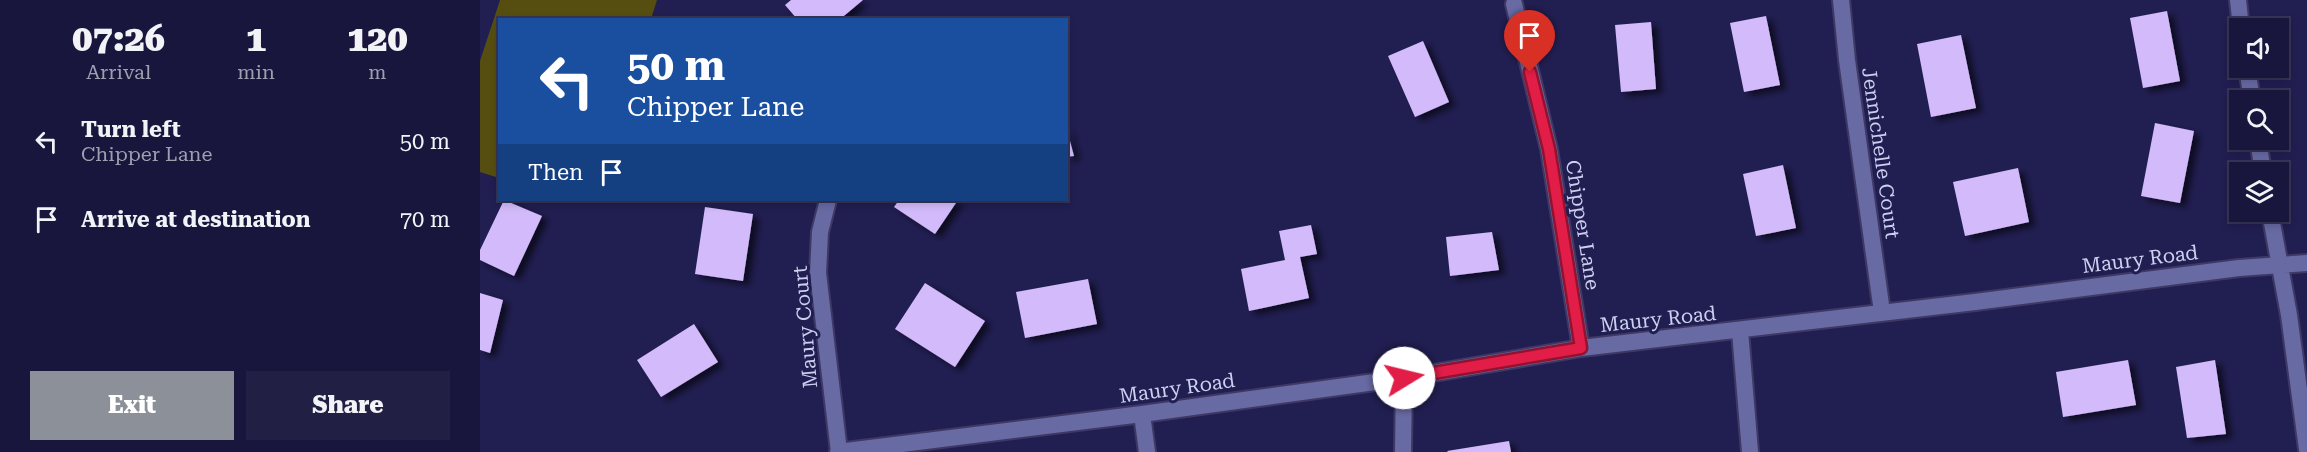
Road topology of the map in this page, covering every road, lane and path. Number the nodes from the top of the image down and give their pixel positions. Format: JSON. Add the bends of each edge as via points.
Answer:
{"nodes":[{"id":1,"x":1841,"y":0,"type":"edge"},
{"id":2,"x":2238,"y":0,"type":"edge"},
{"id":3,"x":1514,"y":4,"type":"dead end"},
{"id":4,"x":2240,"y":18,"type":"edge"},
{"id":5,"x":828,"y":201,"type":"edge"},
{"id":6,"x":2272,"y":222,"type":"edge"},
{"id":7,"x":2307,"y":263,"type":"edge"},
{"id":8,"x":2280,"y":265,"type":"junction"},
{"id":9,"x":1882,"y":312,"type":"junction"},
{"id":10,"x":1740,"y":331,"type":"junction"},
{"id":11,"x":1581,"y":348,"type":"junction"},
{"id":12,"x":1404,"y":378,"type":"junction"},
{"id":13,"x":1142,"y":414,"type":"junction"},
{"id":14,"x":2307,"y":448,"type":"edge"},
{"id":15,"x":838,"y":452,"type":"edge"},
{"id":16,"x":1147,"y":452,"type":"edge"},
{"id":17,"x":1403,"y":452,"type":"edge"},
{"id":18,"x":1750,"y":452,"type":"edge"}],
"edges":[{"from":1,"to":9,"type":"street","name":"Jennichelle Court"},
{"from":2,"to":4,"type":"street"},
{"from":3,"to":11,"type":"street","name":"Chipper Lane","via":[[1549,149]]},
{"from":5,"to":15,"type":"street","name":"Maury Court","via":[[820,232],[818,273]]},
{"from":6,"to":8,"type":"street"},
{"from":7,"to":8,"type":"street","name":"Maury Road"},
{"from":8,"to":9,"type":"street","name":"Maury Road"},
{"from":8,"to":14,"type":"street"},
{"from":9,"to":10,"type":"street","name":"Maury Road"},
{"from":10,"to":11,"type":"street","name":"Maury Road"},
{"from":10,"to":18,"type":"street"},
{"from":11,"to":12,"type":"street","name":"Maury Road"},
{"from":12,"to":13,"type":"street","name":"Maury Road"},
{"from":12,"to":17,"type":"street"},
{"from":13,"to":15,"type":"street","name":"Maury Road"},
{"from":13,"to":16,"type":"street"}]}
